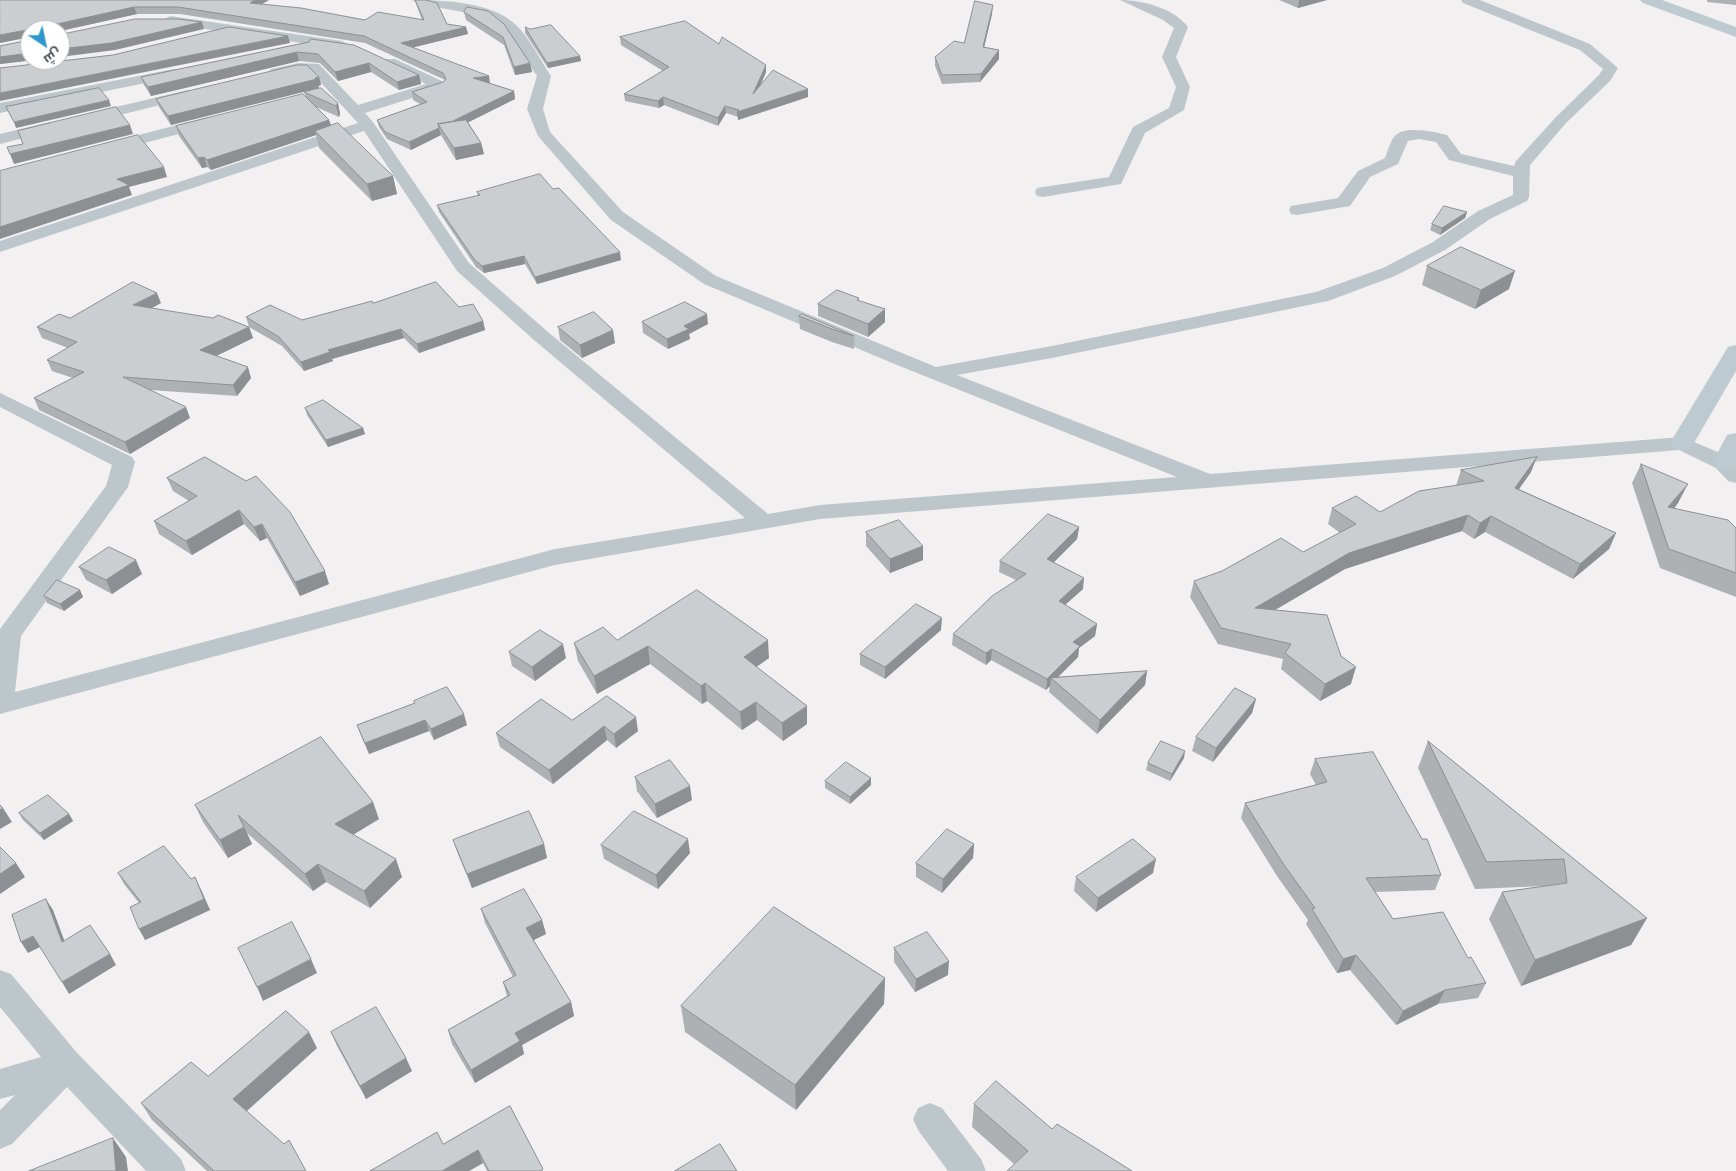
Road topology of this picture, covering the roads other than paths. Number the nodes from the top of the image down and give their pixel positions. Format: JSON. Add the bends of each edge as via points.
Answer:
{"nodes":[{"id":1,"x":419,"y":0,"type":"edge"},
{"id":2,"x":1127,"y":0,"type":"edge"},
{"id":3,"x":1468,"y":0,"type":"edge"},
{"id":4,"x":1648,"y":0,"type":"edge"},
{"id":5,"x":1675,"y":0,"type":"edge"},
{"id":6,"x":155,"y":20,"type":"edge"},
{"id":7,"x":1736,"y":22,"type":"edge"},
{"id":8,"x":233,"y":29,"type":"junction"},
{"id":9,"x":1736,"y":32,"type":"edge"},
{"id":10,"x":197,"y":38,"type":"edge"},
{"id":11,"x":322,"y":42,"type":"junction"},
{"id":12,"x":360,"y":48,"type":"edge"},
{"id":13,"x":283,"y":50,"type":"edge"},
{"id":14,"x":378,"y":56,"type":"edge"},
{"id":15,"x":186,"y":70,"type":"edge"},
{"id":16,"x":260,"y":76,"type":"edge"},
{"id":17,"x":202,"y":90,"type":"edge"},
{"id":18,"x":336,"y":90,"type":"junction"},
{"id":19,"x":317,"y":95,"type":"edge"},
{"id":20,"x":0,"y":108,"type":"edge"},
{"id":21,"x":362,"y":118,"type":"junction"},
{"id":22,"x":221,"y":119,"type":"edge"},
{"id":23,"x":0,"y":139,"type":"edge"},
{"id":24,"x":96,"y":150,"type":"edge"},
{"id":25,"x":1522,"y":172,"type":"junction"},
{"id":26,"x":1043,"y":192,"type":"dead end"},
{"id":27,"x":1296,"y":210,"type":"dead end"},
{"id":28,"x":0,"y":247,"type":"edge"},
{"id":29,"x":1736,"y":352,"type":"edge"},
{"id":30,"x":934,"y":373,"type":"junction"},
{"id":31,"x":0,"y":399,"type":"edge"},
{"id":32,"x":1736,"y":440,"type":"edge"},
{"id":33,"x":1682,"y":443,"type":"junction"},
{"id":34,"x":1730,"y":470,"type":"edge"},
{"id":35,"x":1209,"y":481,"type":"junction"},
{"id":36,"x":764,"y":522,"type":"junction"},
{"id":37,"x":1,"y":704,"type":"edge"},
{"id":38,"x":0,"y":984,"type":"edge"},
{"id":39,"x":67,"y":1064,"type":"junction"},
{"id":40,"x":0,"y":1084,"type":"edge"},
{"id":41,"x":930,"y":1119,"type":"dead end"},
{"id":42,"x":0,"y":1133,"type":"edge"},
{"id":43,"x":169,"y":1171,"type":"edge"},
{"id":44,"x":969,"y":1171,"type":"edge"}],
"edges":[{"from":1,"to":30,"type":"street","via":[[494,14],[512,28],[544,76],[535,109],[543,133],[617,216],[710,280]]},
{"from":2,"to":26,"type":"street","via":[[1168,17],[1181,27],[1169,57],[1184,87],[1176,110],[1138,130],[1115,181]]},
{"from":3,"to":25,"type":"street","via":[[1585,47],[1611,68],[1522,164]]},
{"from":4,"to":9,"type":"street"},
{"from":5,"to":7,"type":"street"},
{"from":6,"to":8,"type":"street","via":[[180,20]]},
{"from":8,"to":10,"type":"street"},
{"from":8,"to":11,"type":"street"},
{"from":11,"to":12,"type":"street"},
{"from":11,"to":13,"type":"street"},
{"from":14,"to":21,"type":"street","via":[[439,85]]},
{"from":15,"to":20,"type":"street"},
{"from":16,"to":18,"type":"street","via":[[309,65]]},
{"from":17,"to":23,"type":"street"},
{"from":18,"to":19,"type":"street"},
{"from":18,"to":21,"type":"street"},
{"from":21,"to":28,"type":"street"},
{"from":21,"to":36,"type":"street","via":[[462,266]]},
{"from":22,"to":24,"type":"street"},
{"from":25,"to":27,"type":"street","via":[[1455,157],[1441,138],[1419,134],[1402,137],[1392,161],[1364,174],[1344,202]]},
{"from":25,"to":30,"type":"street","via":[[1520,197],[1389,272],[1321,297]]},
{"from":29,"to":33,"type":"street"},
{"from":30,"to":35,"type":"street"},
{"from":31,"to":37,"type":"street","via":[[124,462],[117,488],[9,635]]},
{"from":32,"to":34,"type":"street"},
{"from":33,"to":34,"type":"street"},
{"from":33,"to":35,"type":"street"},
{"from":35,"to":36,"type":"street","via":[[820,512]]},
{"from":36,"to":37,"type":"street","via":[[555,557]]},
{"from":38,"to":39,"type":"street"},
{"from":39,"to":40,"type":"street"},
{"from":39,"to":42,"type":"street"},
{"from":39,"to":43,"type":"street"},
{"from":41,"to":44,"type":"street"}]}
